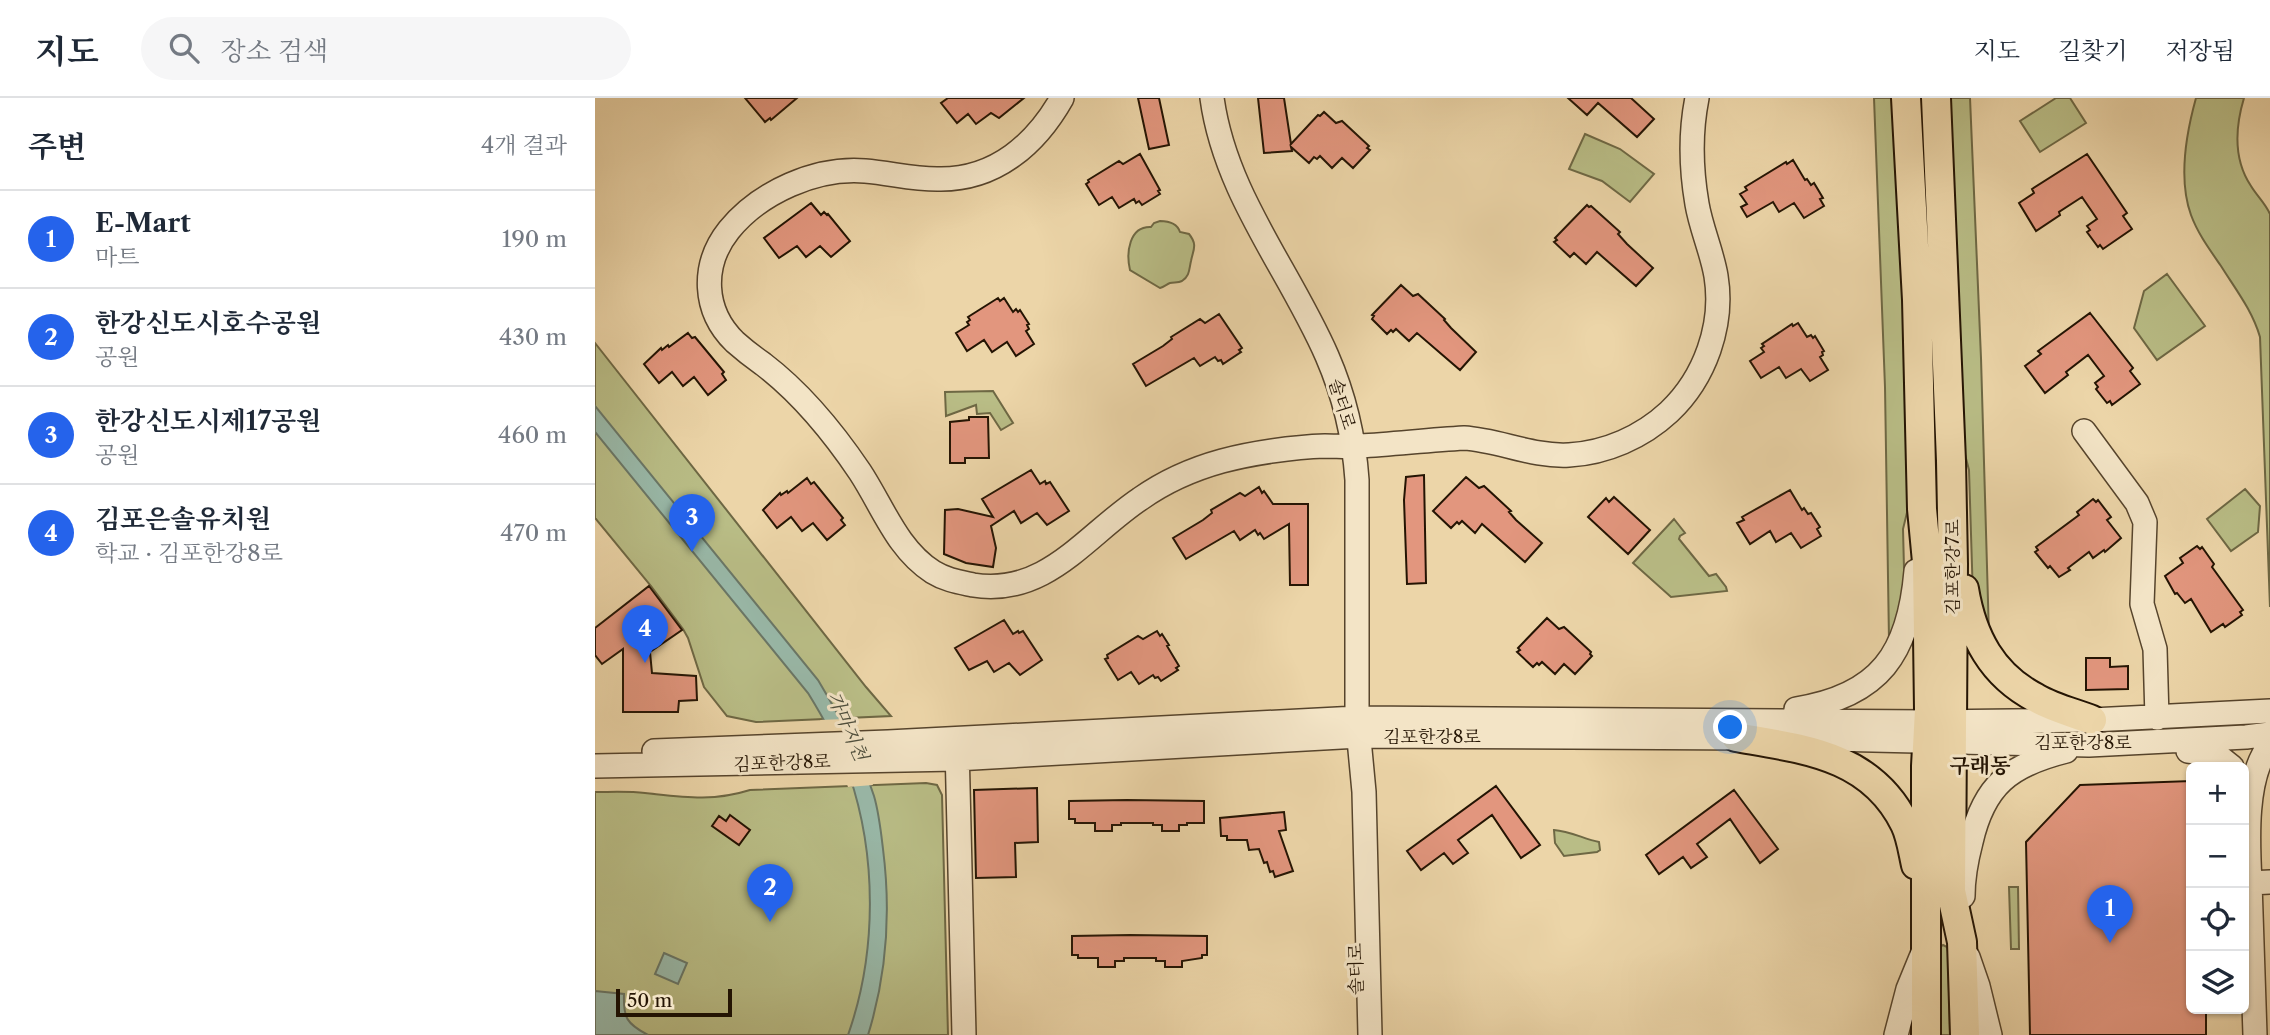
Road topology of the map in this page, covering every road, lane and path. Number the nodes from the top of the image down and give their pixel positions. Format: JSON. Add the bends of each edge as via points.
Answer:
{"nodes":[{"id":1,"x":1062,"y":98,"type":"edge"},
{"id":2,"x":1212,"y":98,"type":"edge"},
{"id":3,"x":1696,"y":98,"type":"edge"},
{"id":4,"x":1906,"y":98,"type":"edge"},
{"id":5,"x":1936,"y":98,"type":"edge"},
{"id":6,"x":2084,"y":431,"type":"dead end"},
{"id":7,"x":1355,"y":447,"type":"junction"},
{"id":8,"x":1951,"y":461,"type":"junction"},
{"id":9,"x":1922,"y":509,"type":"junction"},
{"id":10,"x":2270,"y":711,"type":"edge"},
{"id":11,"x":2157,"y":718,"type":"junction"},
{"id":12,"x":1358,"y":727,"type":"junction"},
{"id":13,"x":1736,"y":728,"type":"junction"},
{"id":14,"x":1941,"y":732,"type":"junction"},
{"id":15,"x":2091,"y":733,"type":"junction"},
{"id":16,"x":2270,"y":734,"type":"edge"},
{"id":17,"x":2132,"y":744,"type":"junction"},
{"id":18,"x":2270,"y":744,"type":"edge"},
{"id":19,"x":956,"y":749,"type":"junction"},
{"id":20,"x":595,"y":751,"type":"edge"},
{"id":21,"x":798,"y":754,"type":"junction"},
{"id":22,"x":2226,"y":762,"type":"edge"},
{"id":23,"x":595,"y":766,"type":"edge"},
{"id":24,"x":2249,"y":791,"type":"edge"},
{"id":25,"x":2249,"y":809,"type":"edge"},
{"id":26,"x":2260,"y":883,"type":"edge"},
{"id":27,"x":1926,"y":936,"type":"junction"},
{"id":28,"x":1962,"y":942,"type":"junction"},
{"id":29,"x":964,"y":1035,"type":"edge"},
{"id":30,"x":1357,"y":1035,"type":"edge"},
{"id":31,"x":1370,"y":1035,"type":"edge"},
{"id":32,"x":1896,"y":1035,"type":"edge"},
{"id":33,"x":1926,"y":1035,"type":"edge"},
{"id":34,"x":1965,"y":1035,"type":"edge"},
{"id":35,"x":1990,"y":1035,"type":"edge"},
{"id":36,"x":2255,"y":1035,"type":"edge"}],
"edges":[{"from":1,"to":7,"type":"street","via":[[1016,155],[979,173],[944,180],[847,171],[786,187],[740,218],[717,248],[710,266],[710,300],[723,327],[837,439],[907,550],[932,571],[955,582],[1014,586],[1075,552],[1137,500],[1196,470],[1246,456],[1321,446]]},
{"from":2,"to":7,"type":"street","name":"솔터로","via":[[1217,132],[1233,176],[1326,354]]},
{"from":3,"to":7,"type":"street","via":[[1693,171],[1715,273],[1718,311],[1700,372],[1676,405],[1637,435],[1584,454],[1548,454],[1464,438]]},
{"from":4,"to":9,"type":"main road","name":"김포한강7로"},
{"from":5,"to":8,"type":"main road","name":"김포한강7로"},
{"from":6,"to":11,"type":"street","via":[[2137,503],[2145,522],[2142,604],[2155,649]]},
{"from":7,"to":12,"type":"street","name":"솔터로"},
{"from":8,"to":14,"type":"main road","name":"김포한강7로"},
{"from":8,"to":15,"type":"main road","via":[[1963,583],[1976,638],[1990,660],[2018,686]]},
{"from":9,"to":13,"type":"street","via":[[1914,600],[1892,657],[1850,695]]},
{"from":9,"to":14,"type":"main road","name":"김포한강7로"},
{"from":10,"to":11,"type":"street","name":"김포한강8로"},
{"from":11,"to":15,"type":"street","name":"김포한강8로"},
{"from":12,"to":13,"type":"street","name":"김포한강8로"},
{"from":12,"to":19,"type":"street","name":"김포한강8로"},
{"from":12,"to":30,"type":"street","name":"솔터로","via":[[1352,787]]},
{"from":12,"to":31,"type":"street","name":"솔터로"},
{"from":13,"to":14,"type":"street","name":"김포한강8로"},
{"from":13,"to":27,"type":"main road","via":[[1847,764],[1883,790],[1906,827],[1918,873]]},
{"from":14,"to":15,"type":"street","name":"김포한강8로"},
{"from":14,"to":27,"type":"main road","name":"김포한강7로","via":[[1926,766]]},
{"from":14,"to":28,"type":"main road","name":"김포한강7로","via":[[1951,891]]},
{"from":15,"to":17,"type":"street","name":"김포한강8로"},
{"from":15,"to":28,"type":"street","via":[[2010,773],[1992,790],[1977,817],[1963,873]]},
{"from":16,"to":17,"type":"street","name":"김포한강8로"},
{"from":17,"to":22,"type":"street","via":[[2217,755]]},
{"from":18,"to":24,"type":"street"},
{"from":19,"to":21,"type":"street","name":"김포한강8로"},
{"from":19,"to":29,"type":"street"},
{"from":20,"to":21,"type":"street","name":"김포한강8로"},
{"from":21,"to":23,"type":"street","name":"김포한강8로"},
{"from":25,"to":26,"type":"street"},
{"from":26,"to":36,"type":"street"},
{"from":27,"to":32,"type":"street"},
{"from":27,"to":33,"type":"main road","name":"김포한강7로"},
{"from":28,"to":34,"type":"main road","name":"김포한강7로"},
{"from":28,"to":35,"type":"street"}]}
